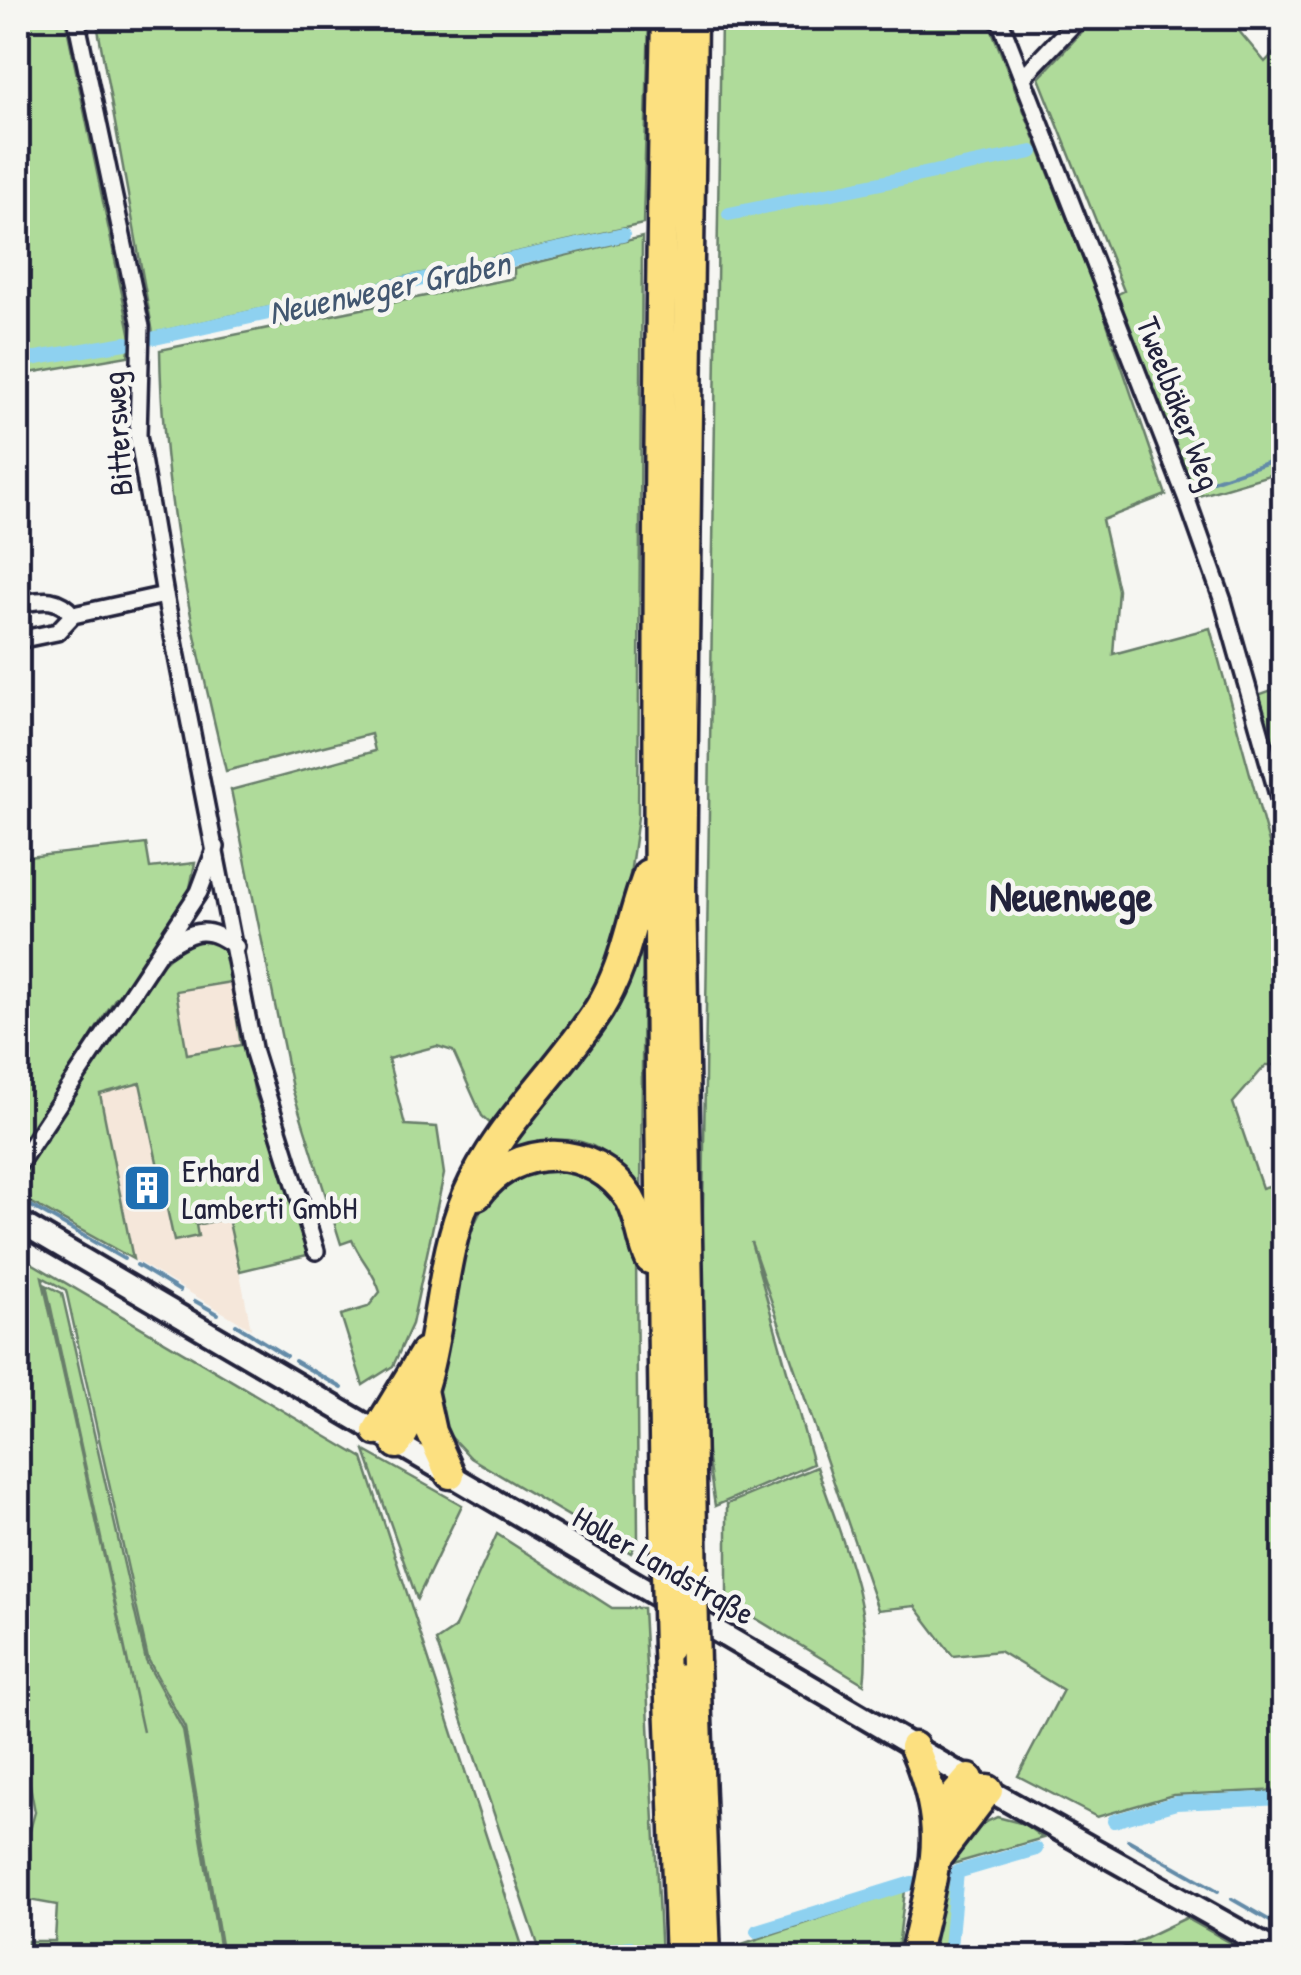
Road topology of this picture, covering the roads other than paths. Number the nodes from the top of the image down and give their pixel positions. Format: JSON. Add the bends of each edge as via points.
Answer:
{"nodes":[{"id":1,"x":76,"y":18,"type":"edge"},
{"id":2,"x":666,"y":18,"type":"edge"},
{"id":3,"x":692,"y":18,"type":"edge"},
{"id":4,"x":999,"y":18,"type":"edge"},
{"id":5,"x":1079,"y":18,"type":"edge"},
{"id":6,"x":1024,"y":76,"type":"junction"},
{"id":7,"x":165,"y":595,"type":"junction"},
{"id":8,"x":18,"y":604,"type":"edge"},
{"id":9,"x":73,"y":615,"type":"junction"},
{"id":10,"x":18,"y":640,"type":"edge"},
{"id":11,"x":1284,"y":816,"type":"edge"},
{"id":12,"x":216,"y":847,"type":"junction"},
{"id":13,"x":656,"y":852,"type":"junction"},
{"id":14,"x":236,"y":947,"type":"junction"},
{"id":15,"x":160,"y":952,"type":"junction"},
{"id":16,"x":18,"y":1165,"type":"edge"},
{"id":17,"x":18,"y":1221,"type":"edge"},
{"id":18,"x":459,"y":1222,"type":"junction"},
{"id":19,"x":316,"y":1251,"type":"dead end"},
{"id":20,"x":662,"y":1282,"type":"junction"},
{"id":21,"x":430,"y":1342,"type":"junction"},
{"id":22,"x":423,"y":1395,"type":"junction"},
{"id":23,"x":387,"y":1438,"type":"junction"},
{"id":24,"x":450,"y":1474,"type":"junction"},
{"id":25,"x":914,"y":1747,"type":"junction"},
{"id":26,"x":978,"y":1785,"type":"junction"},
{"id":27,"x":937,"y":1830,"type":"junction"},
{"id":28,"x":936,"y":1858,"type":"junction"},
{"id":29,"x":708,"y":1952,"type":"edge"},
{"id":30,"x":1284,"y":1956,"type":"edge"},
{"id":31,"x":680,"y":1958,"type":"edge"},
{"id":32,"x":914,"y":1958,"type":"edge"}],
"edges":[{"from":1,"to":7,"type":"street","name":"Bittersweg","via":[[140,326],[138,435]]},
{"from":2,"to":13,"type":"highway"},
{"from":3,"to":29,"type":"highway","bridge":true,"via":[[681,887],[695,1664]]},
{"from":4,"to":6,"type":"street","name":"Tweelbäker Weg"},
{"from":5,"to":6,"type":"street"},
{"from":6,"to":11,"type":"street","name":"Tweelbäker Weg","via":[[1217,584]]},
{"from":7,"to":9,"type":"street"},
{"from":7,"to":12,"type":"street","name":"Bittersweg"},
{"from":8,"to":9,"type":"street","via":[[49,598]]},
{"from":9,"to":10,"type":"street","via":[[57,632]]},
{"from":12,"to":14,"type":"street","name":"Bittersweg"},
{"from":12,"to":15,"type":"street","via":[[199,892]]},
{"from":13,"to":18,"type":"highway","via":[[618,976],[559,1066],[497,1142]]},
{"from":13,"to":20,"type":"highway"},
{"from":14,"to":15,"type":"street","via":[[216,932],[193,929]]},
{"from":14,"to":19,"type":"street","name":"Bittersweg","via":[[254,1053]]},
{"from":15,"to":16,"type":"street"},
{"from":17,"to":23,"type":"main road","name":"Holler Landstraße"},
{"from":18,"to":20,"type":"highway","via":[[507,1166],[541,1154],[578,1158],[610,1176],[628,1197]]},
{"from":18,"to":21,"type":"highway"},
{"from":20,"to":31,"type":"highway","bridge":true},
{"from":21,"to":22,"type":"highway"},
{"from":21,"to":23,"type":"highway"},
{"from":22,"to":23,"type":"highway"},
{"from":22,"to":24,"type":"highway"},
{"from":23,"to":24,"type":"main road","name":"Holler Landstraße"},
{"from":24,"to":25,"type":"main road","name":"Holler Landstraße"},
{"from":25,"to":26,"type":"main road","name":"Holler Landstraße"},
{"from":25,"to":27,"type":"highway","via":[[936,1803]]},
{"from":26,"to":27,"type":"highway","via":[[950,1801]]},
{"from":26,"to":28,"type":"highway"},
{"from":26,"to":30,"type":"main road","name":"Holler Landstraße"},
{"from":27,"to":28,"type":"highway"},
{"from":28,"to":32,"type":"highway"}]}
